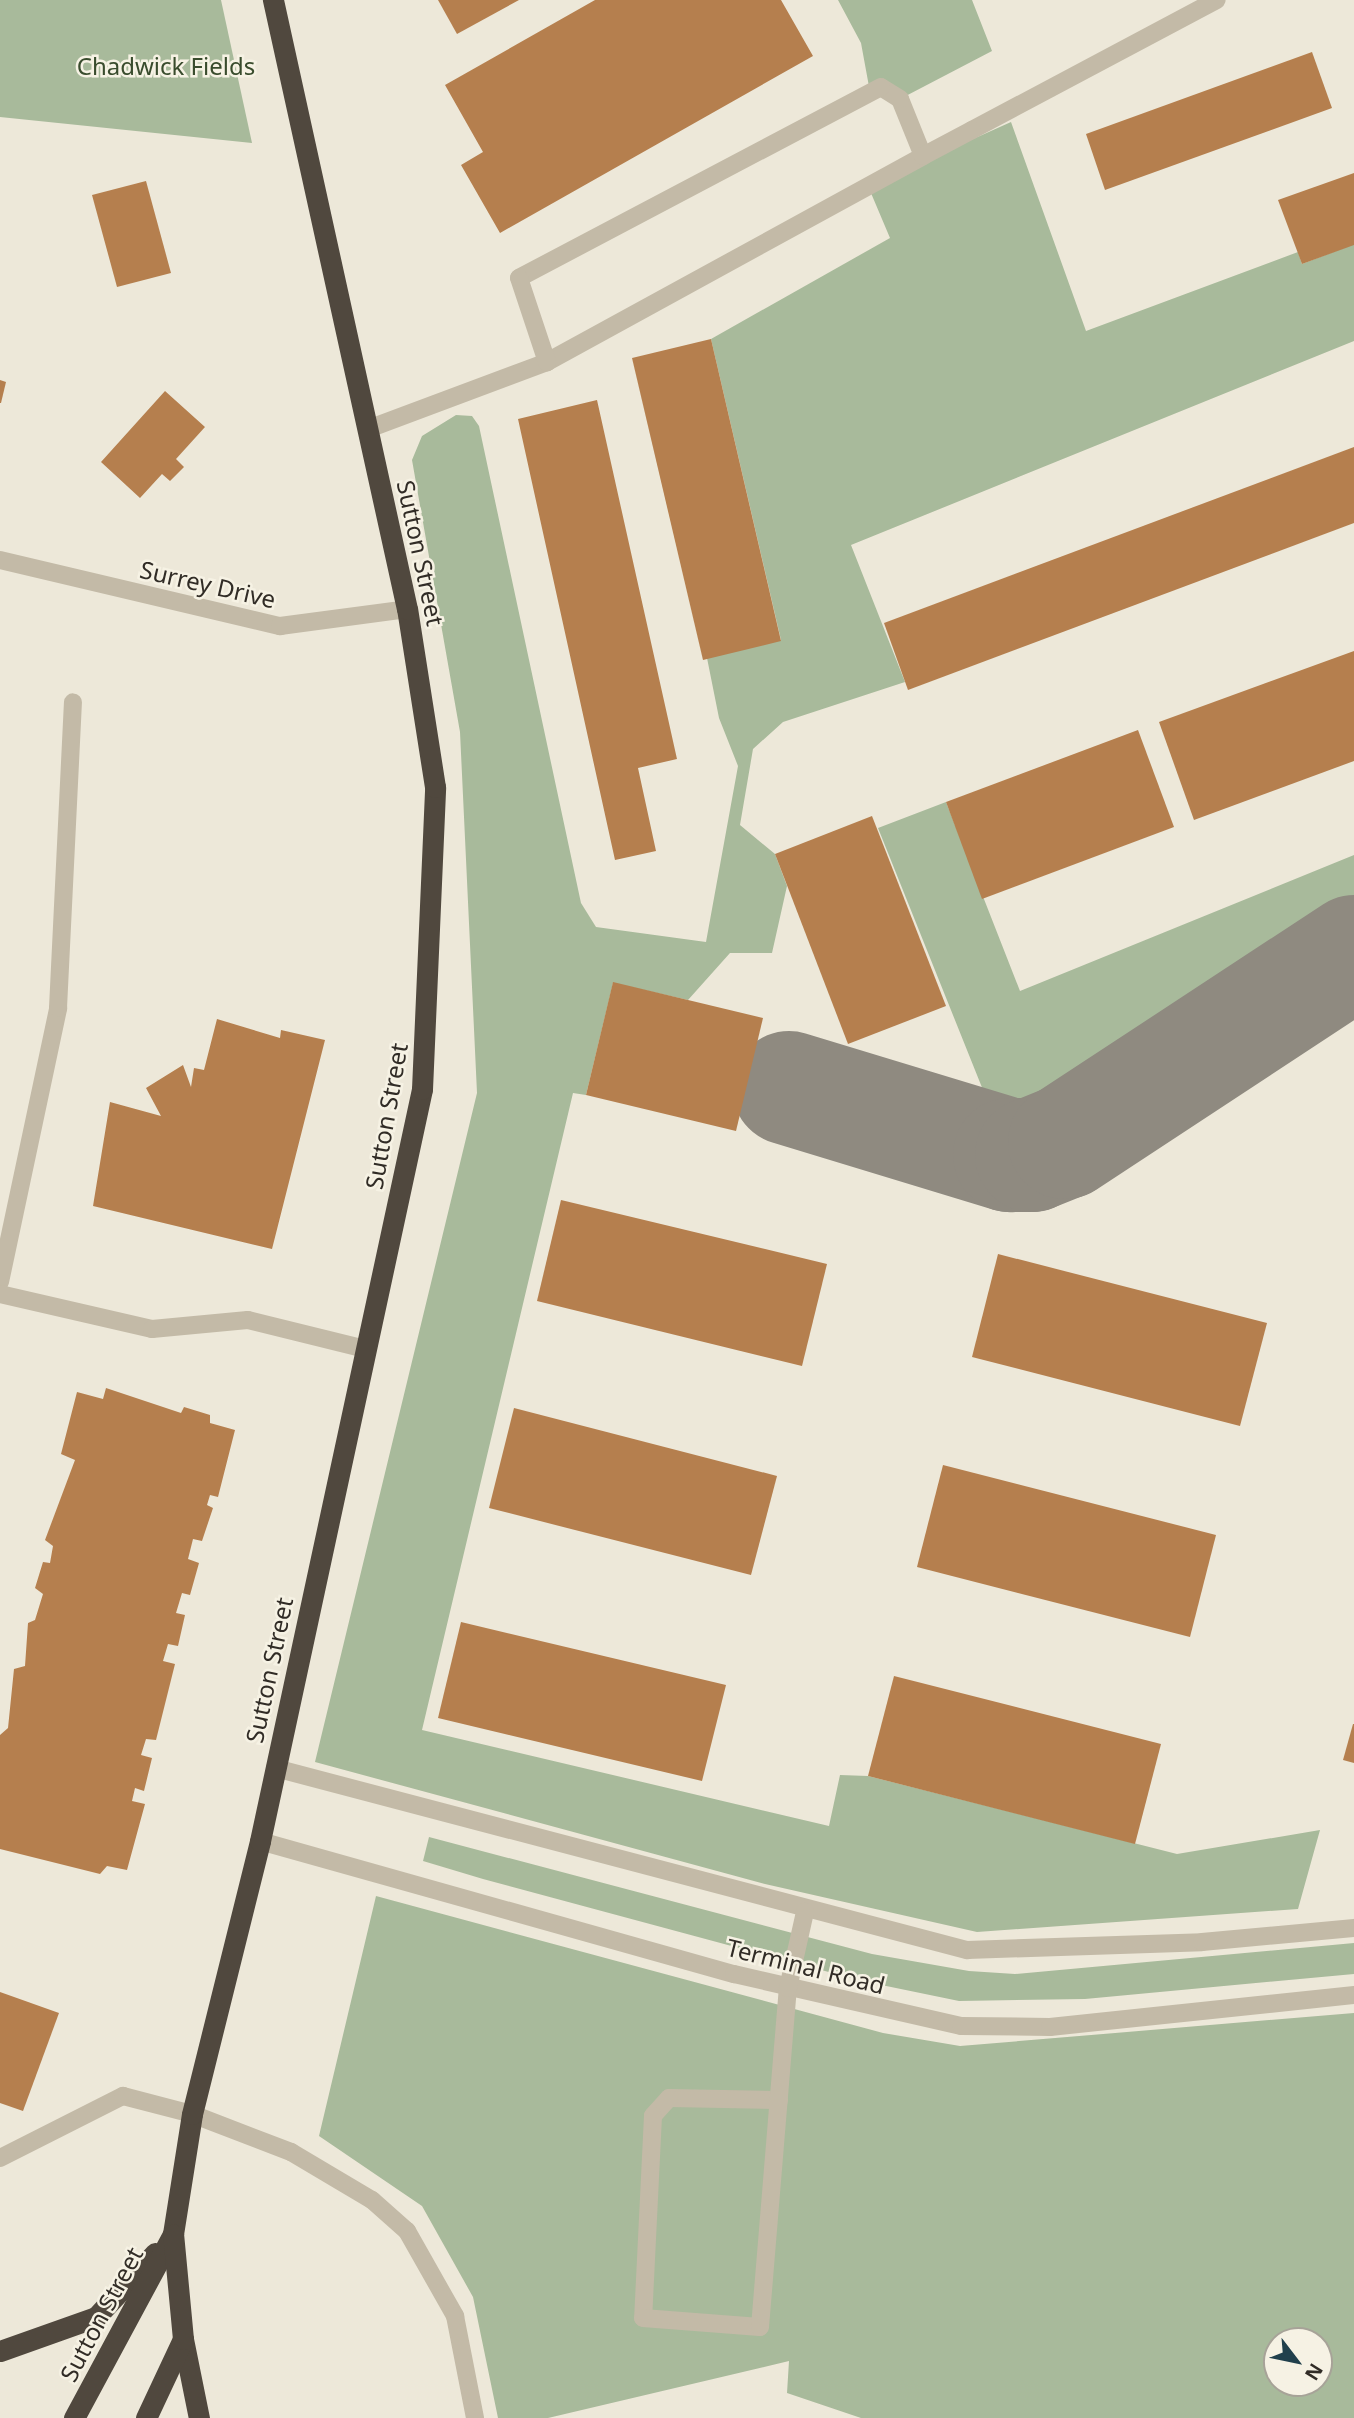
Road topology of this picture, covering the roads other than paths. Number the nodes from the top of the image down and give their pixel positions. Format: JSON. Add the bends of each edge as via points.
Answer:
{"nodes":[{"id":1,"x":273,"y":0,"type":"edge"},
{"id":2,"x":1217,"y":0,"type":"edge"},
{"id":3,"x":923,"y":156,"type":"junction"},
{"id":4,"x":547,"y":362,"type":"junction"},
{"id":5,"x":368,"y":429,"type":"junction"},
{"id":6,"x":0,"y":560,"type":"edge"},
{"id":7,"x":407,"y":609,"type":"junction"},
{"id":8,"x":73,"y":702,"type":"dead end"},
{"id":9,"x":0,"y":1282,"type":"edge"},
{"id":10,"x":0,"y":1294,"type":"edge"},
{"id":11,"x":365,"y":1349,"type":"junction"},
{"id":12,"x":275,"y":1768,"type":"junction"},
{"id":13,"x":260,"y":1841,"type":"junction"},
{"id":14,"x":806,"y":1912,"type":"junction"},
{"id":15,"x":1354,"y":1928,"type":"edge"},
{"id":16,"x":788,"y":1988,"type":"junction"},
{"id":17,"x":1354,"y":1995,"type":"edge"},
{"id":18,"x":779,"y":2100,"type":"junction"},
{"id":19,"x":191,"y":2115,"type":"junction"},
{"id":20,"x":0,"y":2158,"type":"edge"},
{"id":21,"x":173,"y":2234,"type":"junction"},
{"id":22,"x":183,"y":2339,"type":"junction"},
{"id":23,"x":0,"y":2351,"type":"edge"},
{"id":24,"x":74,"y":2418,"type":"edge"},
{"id":25,"x":146,"y":2418,"type":"edge"},
{"id":26,"x":199,"y":2418,"type":"edge"},
{"id":27,"x":475,"y":2418,"type":"edge"}],
"edges":[{"from":1,"to":5,"type":"highway","name":"Sutton Street"},
{"from":2,"to":3,"type":"street"},
{"from":3,"to":4,"type":"street"},
{"from":3,"to":4,"type":"street","via":[[900,99],[881,87],[519,278]]},
{"from":4,"to":5,"type":"street"},
{"from":5,"to":7,"type":"highway","name":"Sutton Street"},
{"from":6,"to":7,"type":"street","name":"Surrey Drive","via":[[280,626]]},
{"from":7,"to":11,"type":"highway","name":"Sutton Street","via":[[435,788],[430,990],[422,1089]]},
{"from":8,"to":9,"type":"street","via":[[58,1008]]},
{"from":10,"to":11,"type":"street","via":[[152,1329],[248,1320]]},
{"from":11,"to":12,"type":"highway","name":"Sutton Street"},
{"from":12,"to":13,"type":"highway","name":"Sutton Street"},
{"from":12,"to":14,"type":"street"},
{"from":13,"to":16,"type":"street","name":"Terminal Road"},
{"from":13,"to":19,"type":"highway","name":"Sutton Street"},
{"from":14,"to":15,"type":"street","via":[[967,1950],[1202,1942]]},
{"from":14,"to":16,"type":"street"},
{"from":16,"to":17,"type":"street","name":"Terminal Road","via":[[961,2026],[1012,2027]]},
{"from":16,"to":18,"type":"street"},
{"from":18,"to":18,"type":"street","via":[[760,2327],[643,2318],[653,2116],[669,2098]]},
{"from":19,"to":20,"type":"street","via":[[123,2096]]},
{"from":19,"to":21,"type":"highway","name":"Sutton Street"},
{"from":19,"to":27,"type":"street","via":[[291,2152],[372,2200],[407,2231],[455,2316]]},
{"from":21,"to":22,"type":"highway","name":"Sutton Street"},
{"from":21,"to":23,"type":"highway","via":[[96,2318]]},
{"from":21,"to":24,"type":"highway","name":"Sutton Street"},
{"from":22,"to":25,"type":"highway"},
{"from":22,"to":26,"type":"highway","name":"Sutton Street"}]}
